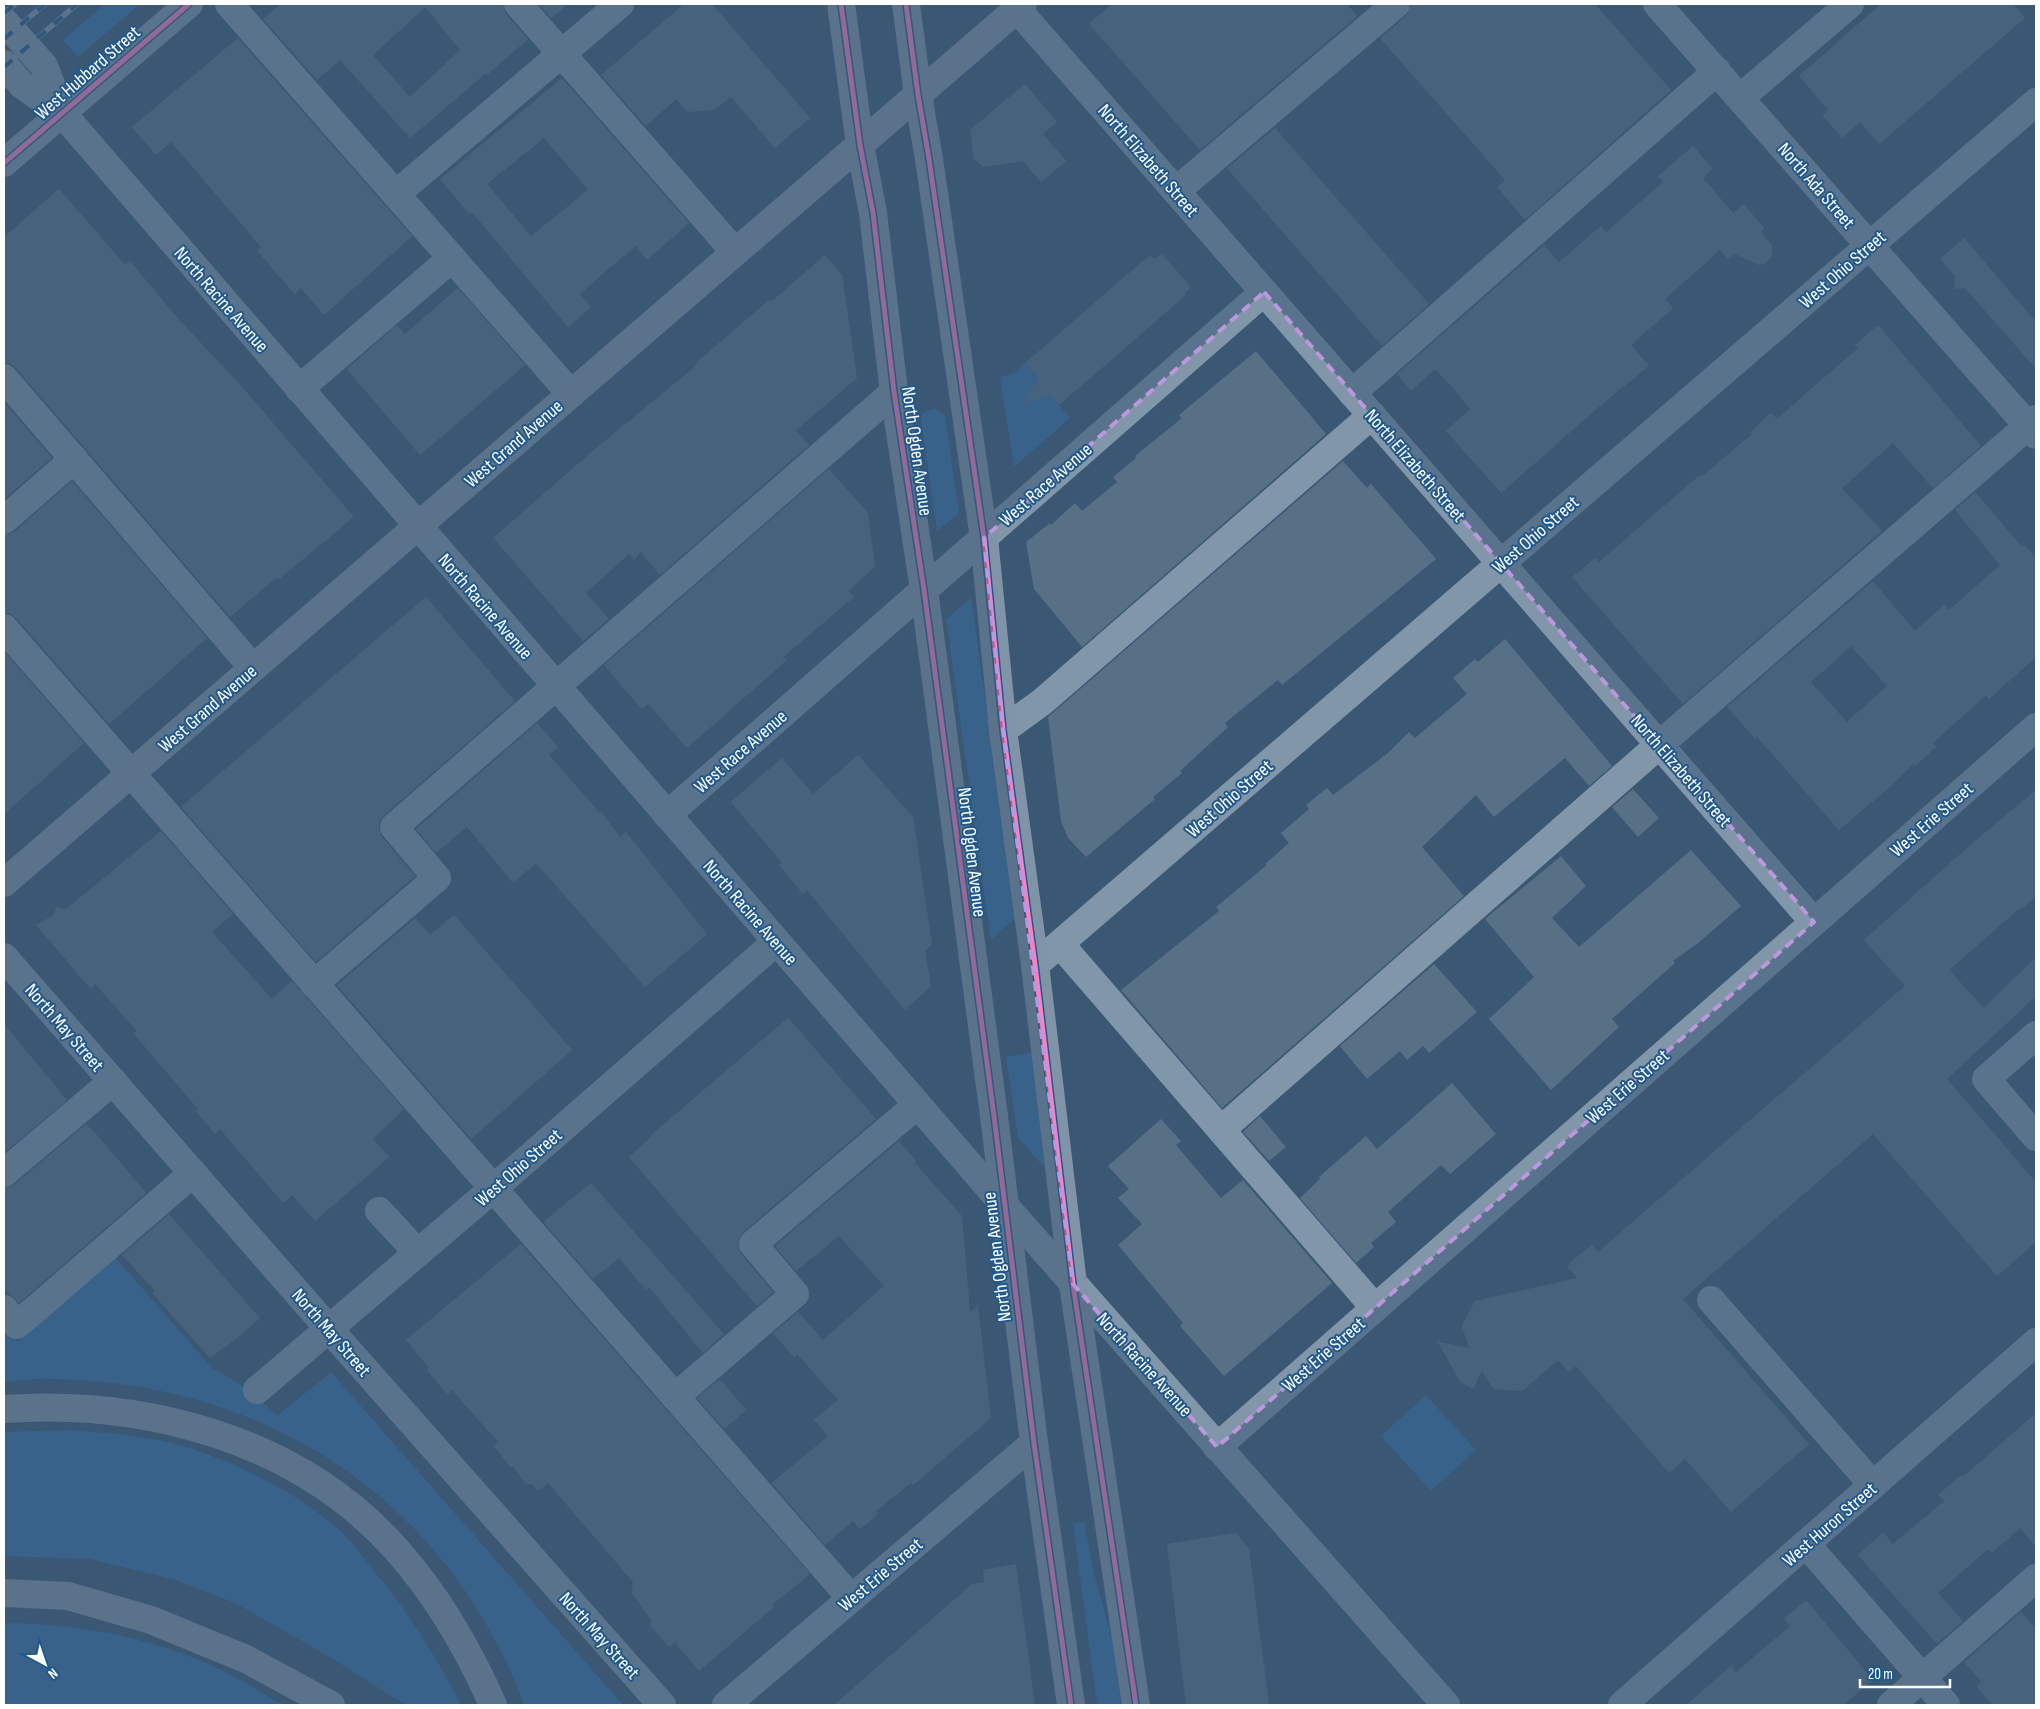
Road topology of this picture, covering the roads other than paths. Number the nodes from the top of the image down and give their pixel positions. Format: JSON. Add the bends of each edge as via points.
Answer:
{"nodes":[{"id":1,"x":189,"y":4,"type":"edge"},
{"id":2,"x":229,"y":4,"type":"edge"},
{"id":3,"x":518,"y":4,"type":"edge"},
{"id":4,"x":620,"y":4,"type":"edge"},
{"id":5,"x":841,"y":4,"type":"edge"},
{"id":6,"x":906,"y":4,"type":"edge"},
{"id":7,"x":1396,"y":4,"type":"edge"},
{"id":8,"x":1658,"y":4,"type":"edge"},
{"id":9,"x":1850,"y":4,"type":"edge"},
{"id":10,"x":1020,"y":6,"type":"edge"},
{"id":11,"x":4,"y":21,"type":"edge"},
{"id":12,"x":561,"y":53,"type":"junction"},
{"id":13,"x":4,"y":64,"type":"edge"},
{"id":14,"x":1717,"y":71,"type":"junction"},
{"id":15,"x":918,"y":95,"type":"junction"},
{"id":16,"x":1740,"y":98,"type":"junction"},
{"id":17,"x":2036,"y":102,"type":"edge"},
{"id":18,"x":62,"y":113,"type":"junction"},
{"id":19,"x":860,"y":145,"type":"junction"},
{"id":20,"x":4,"y":163,"type":"edge"},
{"id":21,"x":1176,"y":191,"type":"junction"},
{"id":22,"x":396,"y":194,"type":"junction"},
{"id":23,"x":1870,"y":245,"type":"junction"},
{"id":24,"x":735,"y":252,"type":"junction"},
{"id":25,"x":452,"y":258,"type":"junction"},
{"id":26,"x":1264,"y":292,"type":"junction"},
{"id":27,"x":4,"y":378,"type":"edge"},
{"id":28,"x":300,"y":389,"type":"junction"},
{"id":29,"x":894,"y":392,"type":"junction"},
{"id":30,"x":1352,"y":393,"type":"junction"},
{"id":31,"x":571,"y":394,"type":"junction"},
{"id":32,"x":1372,"y":415,"type":"junction"},
{"id":33,"x":2034,"y":426,"type":"edge"},
{"id":34,"x":74,"y":460,"type":"junction"},
{"id":35,"x":4,"y":520,"type":"edge"},
{"id":36,"x":417,"y":526,"type":"junction"},
{"id":37,"x":984,"y":538,"type":"junction"},
{"id":38,"x":1501,"y":563,"type":"junction"},
{"id":39,"x":924,"y":590,"type":"junction"},
{"id":40,"x":4,"y":628,"type":"edge"},
{"id":41,"x":253,"y":668,"type":"junction"},
{"id":42,"x":556,"y":687,"type":"junction"},
{"id":43,"x":2036,"y":727,"type":"edge"},
{"id":44,"x":1004,"y":730,"type":"junction"},
{"id":45,"x":1660,"y":745,"type":"junction"},
{"id":46,"x":130,"y":773,"type":"junction"},
{"id":47,"x":667,"y":816,"type":"junction"},
{"id":48,"x":4,"y":883,"type":"edge"},
{"id":49,"x":1814,"y":922,"type":"junction"},
{"id":50,"x":776,"y":942,"type":"junction"},
{"id":51,"x":1060,"y":944,"type":"junction"},
{"id":52,"x":4,"y":956,"type":"edge"},
{"id":53,"x":1034,"y":966,"type":"junction"},
{"id":54,"x":314,"y":984,"type":"junction"},
{"id":55,"x":2036,"y":1035,"type":"edge"},
{"id":56,"x":113,"y":1081,"type":"junction"},
{"id":57,"x":917,"y":1104,"type":"junction"},
{"id":58,"x":1221,"y":1130,"type":"junction"},
{"id":59,"x":2036,"y":1137,"type":"edge"},
{"id":60,"x":4,"y":1173,"type":"edge"},
{"id":61,"x":193,"y":1173,"type":"junction"},
{"id":62,"x":494,"y":1188,"type":"junction"},
{"id":63,"x":1005,"y":1206,"type":"junction"},
{"id":64,"x":379,"y":1211,"type":"dead end"},
{"id":65,"x":418,"y":1253,"type":"junction"},
{"id":66,"x":1073,"y":1284,"type":"junction"},
{"id":67,"x":1711,"y":1300,"type":"dead end"},
{"id":68,"x":1375,"y":1308,"type":"junction"},
{"id":69,"x":4,"y":1309,"type":"edge"},
{"id":70,"x":329,"y":1329,"type":"junction"},
{"id":71,"x":2036,"y":1342,"type":"edge"},
{"id":72,"x":257,"y":1390,"type":"dead end"},
{"id":73,"x":675,"y":1397,"type":"junction"},
{"id":74,"x":4,"y":1409,"type":"edge"},
{"id":75,"x":1034,"y":1443,"type":"junction"},
{"id":76,"x":1218,"y":1446,"type":"junction"},
{"id":77,"x":1873,"y":1485,"type":"junction"},
{"id":78,"x":1806,"y":1544,"type":"junction"},
{"id":79,"x":2036,"y":1578,"type":"edge"},
{"id":80,"x":4,"y":1594,"type":"edge"},
{"id":81,"x":851,"y":1598,"type":"junction"},
{"id":82,"x":1922,"y":1678,"type":"junction"},
{"id":83,"x":331,"y":1705,"type":"edge"},
{"id":84,"x":493,"y":1705,"type":"edge"},
{"id":85,"x":662,"y":1705,"type":"edge"},
{"id":86,"x":726,"y":1705,"type":"edge"},
{"id":87,"x":1071,"y":1705,"type":"edge"},
{"id":88,"x":1136,"y":1705,"type":"edge"},
{"id":89,"x":1446,"y":1705,"type":"edge"},
{"id":90,"x":1622,"y":1705,"type":"edge"},
{"id":91,"x":1891,"y":1705,"type":"edge"},
{"id":92,"x":1946,"y":1705,"type":"edge"}],
"edges":[{"from":1,"to":18,"type":"street","name":"West Hubbard Street"},
{"from":2,"to":22,"type":"street"},
{"from":3,"to":12,"type":"street"},
{"from":4,"to":12,"type":"street"},
{"from":5,"to":19,"type":"main road","name":"North Ogden Avenue"},
{"from":6,"to":15,"type":"main road"},
{"from":7,"to":21,"type":"street"},
{"from":8,"to":14,"type":"street","name":"North Ada Street"},
{"from":9,"to":16,"type":"street"},
{"from":10,"to":15,"type":"main road","name":"West Grand Avenue"},
{"from":10,"to":21,"type":"street","name":"North Elizabeth Street"},
{"from":11,"to":18,"type":"street","name":"North Racine Avenue","via":[[44,66]]},
{"from":12,"to":22,"type":"street"},
{"from":12,"to":24,"type":"street"},
{"from":13,"to":18,"type":"street","name":"North Racine Avenue","via":[[22,85]]},
{"from":14,"to":16,"type":"street","name":"North Ada Street"},
{"from":14,"to":30,"type":"street"},
{"from":15,"to":19,"type":"main road","name":"West Grand Avenue"},
{"from":15,"to":37,"type":"main road"},
{"from":16,"to":23,"type":"street","name":"North Ada Street"},
{"from":17,"to":23,"type":"street","name":"West Ohio Street"},
{"from":18,"to":20,"type":"street","name":"West Hubbard Street"},
{"from":18,"to":28,"type":"street","name":"North Racine Avenue"},
{"from":19,"to":24,"type":"main road","name":"West Grand Avenue"},
{"from":19,"to":29,"type":"main road","name":"North Ogden Avenue","via":[[873,213]]},
{"from":21,"to":26,"type":"street","name":"North Elizabeth Street"},
{"from":22,"to":25,"type":"street"},
{"from":23,"to":33,"type":"street","name":"North Ada Street"},
{"from":23,"to":38,"type":"street","name":"West Ohio Street"},
{"from":24,"to":31,"type":"main road","name":"West Grand Avenue"},
{"from":25,"to":28,"type":"street"},
{"from":25,"to":31,"type":"street"},
{"from":26,"to":30,"type":"street","name":"North Elizabeth Street"},
{"from":26,"to":37,"type":"street","name":"West Race Avenue"},
{"from":27,"to":34,"type":"street"},
{"from":28,"to":36,"type":"street","name":"North Racine Avenue"},
{"from":29,"to":39,"type":"main road","name":"North Ogden Avenue"},
{"from":29,"to":42,"type":"street"},
{"from":30,"to":32,"type":"street","name":"North Elizabeth Street"},
{"from":31,"to":36,"type":"main road","name":"West Grand Avenue"},
{"from":32,"to":38,"type":"street","name":"North Elizabeth Street"},
{"from":32,"to":44,"type":"street","via":[[1042,702]]},
{"from":33,"to":45,"type":"street"},
{"from":34,"to":35,"type":"street"},
{"from":34,"to":41,"type":"street"},
{"from":36,"to":41,"type":"main road","name":"West Grand Avenue"},
{"from":36,"to":42,"type":"street","name":"North Racine Avenue"},
{"from":37,"to":39,"type":"street","name":"West Race Avenue"},
{"from":37,"to":44,"type":"main road"},
{"from":38,"to":45,"type":"street","name":"North Elizabeth Street"},
{"from":38,"to":51,"type":"street","name":"West Ohio Street"},
{"from":39,"to":47,"type":"street","name":"West Race Avenue"},
{"from":39,"to":63,"type":"main road","name":"North Ogden Avenue"},
{"from":40,"to":46,"type":"street"},
{"from":41,"to":46,"type":"main road","name":"West Grand Avenue"},
{"from":42,"to":47,"type":"street","name":"North Racine Avenue"},
{"from":42,"to":54,"type":"street","via":[[394,827],[437,878]]},
{"from":43,"to":49,"type":"street","name":"West Erie Street"},
{"from":44,"to":53,"type":"main road"},
{"from":45,"to":49,"type":"street","name":"North Elizabeth Street"},
{"from":45,"to":58,"type":"street"},
{"from":46,"to":48,"type":"main road","name":"West Grand Avenue"},
{"from":46,"to":54,"type":"street"},
{"from":47,"to":50,"type":"street","name":"North Racine Avenue"},
{"from":49,"to":68,"type":"street","name":"West Erie Street"},
{"from":50,"to":57,"type":"street","name":"North Racine Avenue"},
{"from":50,"to":62,"type":"street","name":"West Ohio Street"},
{"from":51,"to":53,"type":"street","name":"West Ohio Street"},
{"from":51,"to":58,"type":"street"},
{"from":52,"to":56,"type":"street","name":"North May Street"},
{"from":53,"to":66,"type":"main road"},
{"from":54,"to":62,"type":"street"},
{"from":55,"to":59,"type":"street","via":[[1986,1079]]},
{"from":56,"to":60,"type":"street"},
{"from":56,"to":61,"type":"street","name":"North May Street"},
{"from":57,"to":63,"type":"street","name":"North Racine Avenue"},
{"from":57,"to":73,"type":"street","via":[[753,1244],[795,1294]]},
{"from":58,"to":68,"type":"street"},
{"from":61,"to":69,"type":"street","via":[[17,1325]]},
{"from":61,"to":70,"type":"street","name":"North May Street"},
{"from":62,"to":65,"type":"street","name":"West Ohio Street"},
{"from":62,"to":73,"type":"street"},
{"from":63,"to":66,"type":"street","name":"North Racine Avenue"},
{"from":63,"to":75,"type":"main road","name":"North Ogden Avenue"},
{"from":64,"to":65,"type":"street"},
{"from":65,"to":70,"type":"street","name":"West Ohio Street"},
{"from":66,"to":76,"type":"street","name":"North Racine Avenue"},
{"from":66,"to":88,"type":"main road"},
{"from":67,"to":77,"type":"street"},
{"from":68,"to":76,"type":"street","name":"West Erie Street"},
{"from":70,"to":72,"type":"street","name":"West Ohio Street"},
{"from":70,"to":85,"type":"street","name":"North May Street"},
{"from":71,"to":77,"type":"street","name":"West Huron Street"},
{"from":73,"to":81,"type":"street"},
{"from":74,"to":84,"type":"main road","via":[[43,1406],[101,1409],[196,1426],[250,1446],[321,1484],[362,1516],[395,1548],[432,1595],[475,1665]]},
{"from":75,"to":81,"type":"street","name":"West Erie Street"},
{"from":75,"to":87,"type":"main road","name":"North Ogden Avenue"},
{"from":76,"to":89,"type":"street","name":"North Racine Avenue"},
{"from":77,"to":78,"type":"street","name":"West Huron Street"},
{"from":78,"to":82,"type":"street"},
{"from":78,"to":90,"type":"street","name":"West Huron Street"},
{"from":79,"to":82,"type":"street"},
{"from":80,"to":83,"type":"main road","via":[[68,1596],[150,1620],[246,1659]]},
{"from":81,"to":86,"type":"street","name":"West Erie Street"},
{"from":82,"to":91,"type":"street"},
{"from":82,"to":92,"type":"street"}]}
